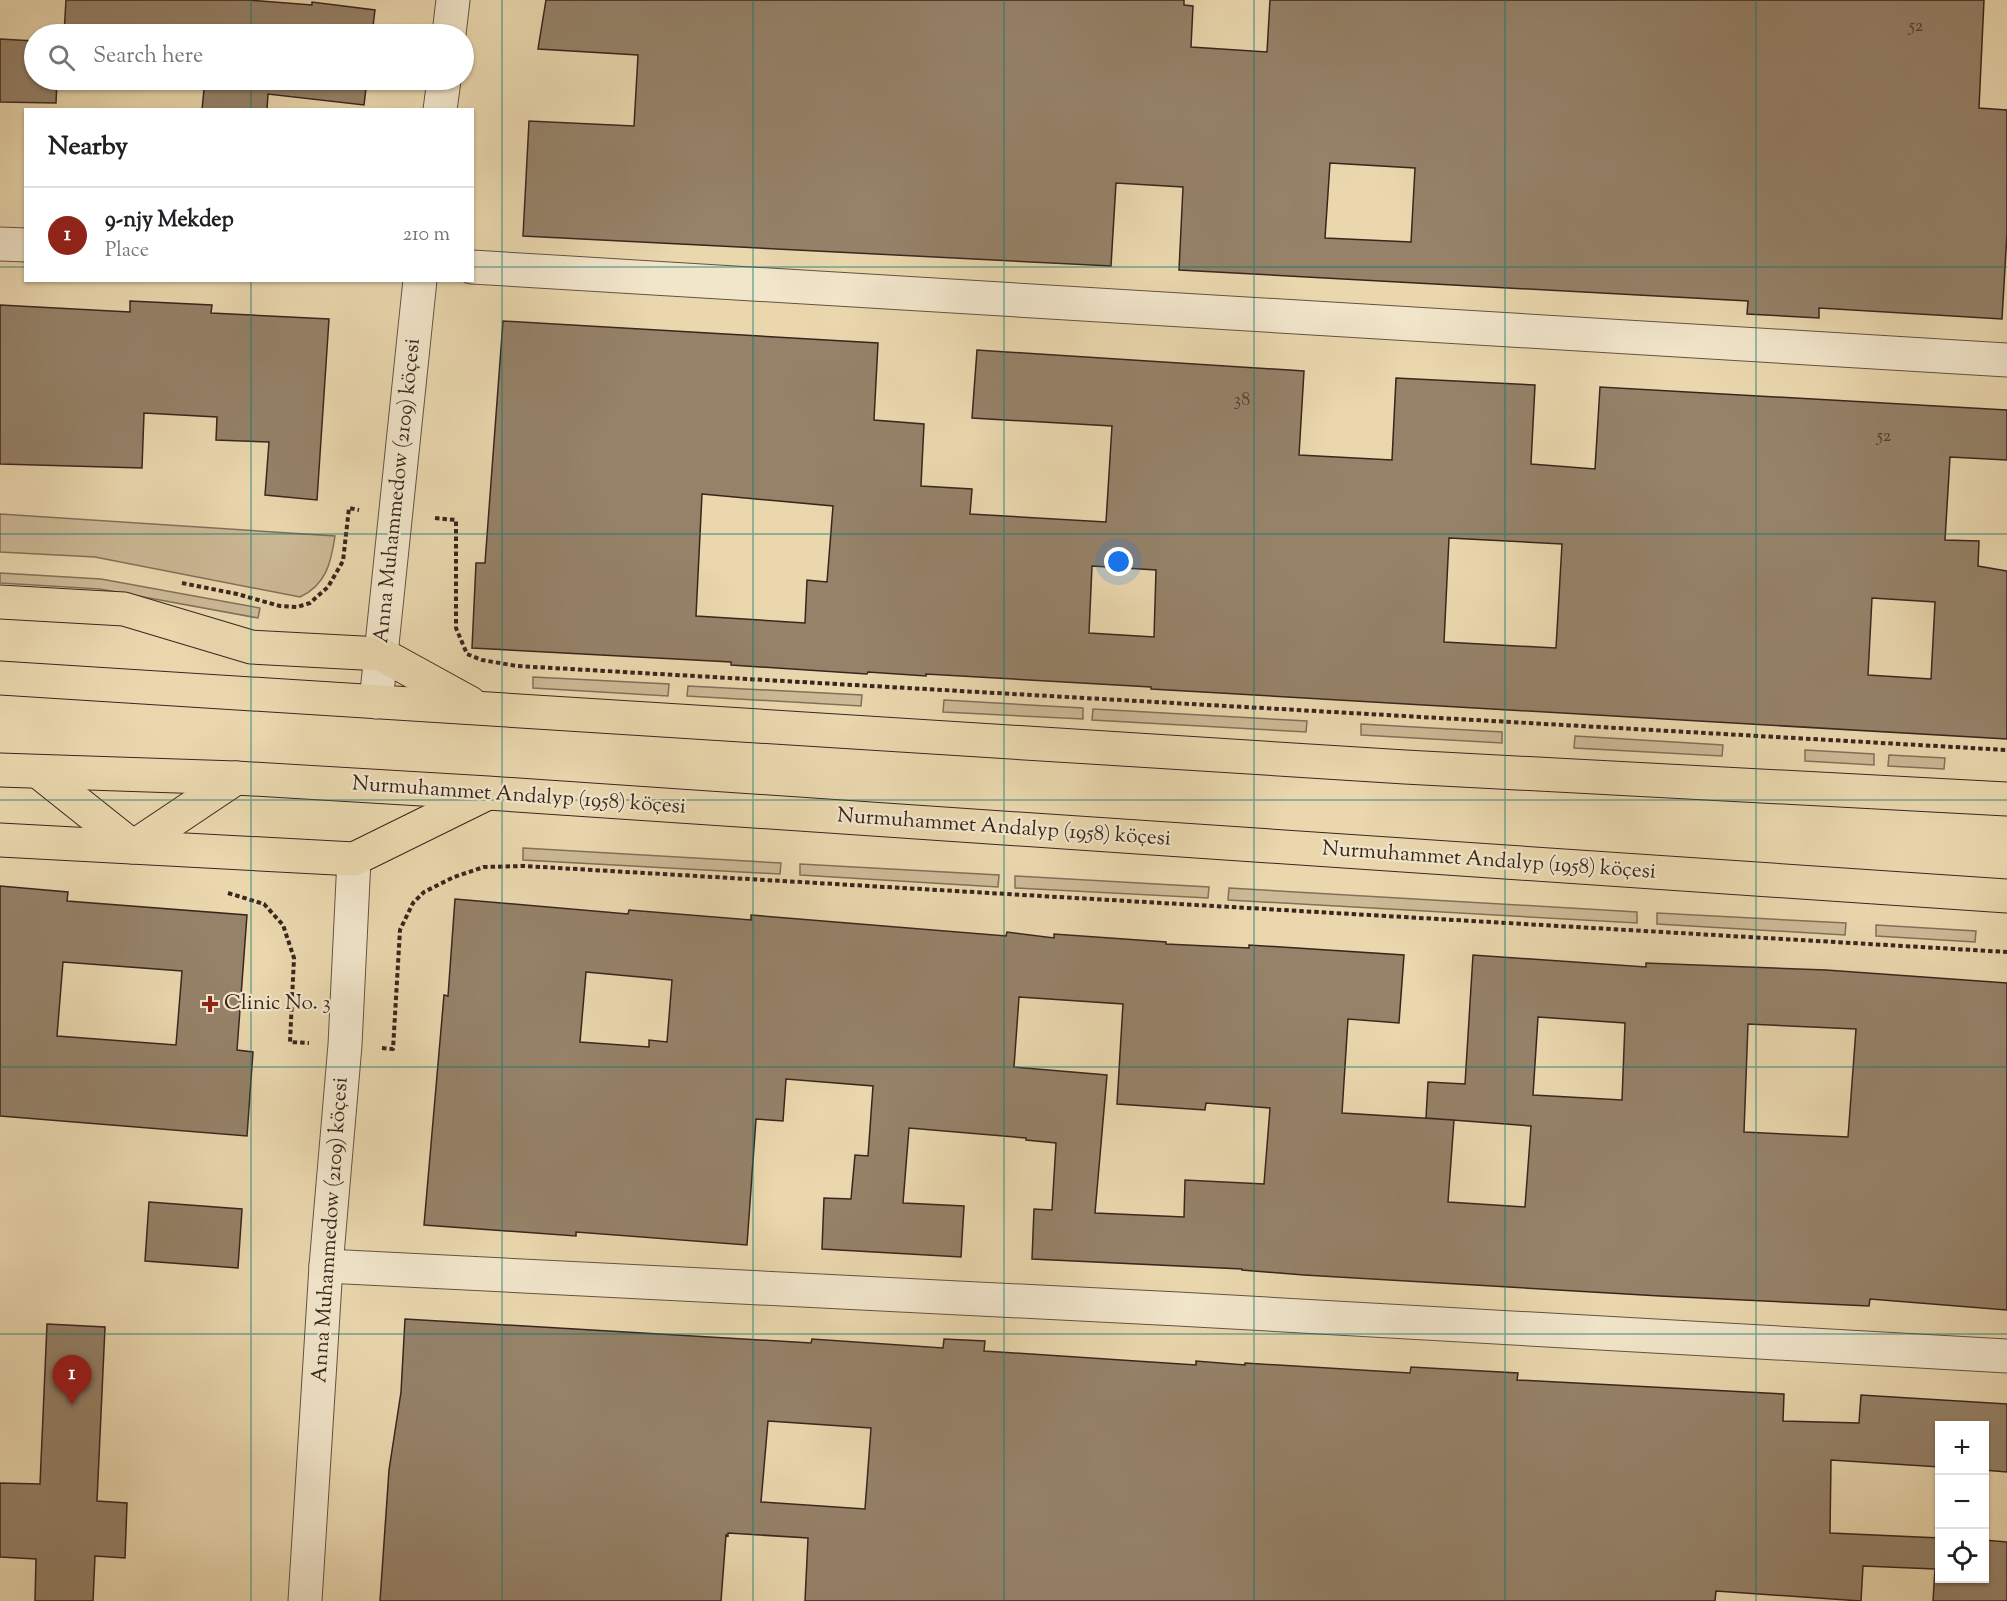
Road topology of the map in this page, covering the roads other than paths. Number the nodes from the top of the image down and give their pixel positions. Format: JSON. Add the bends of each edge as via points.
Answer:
{"nodes":[{"id":1,"x":453,"y":0,"type":"edge"},
{"id":2,"x":450,"y":24,"type":"edge"},
{"id":3,"x":443,"y":90,"type":"edge"},
{"id":4,"x":440,"y":108,"type":"edge"},
{"id":5,"x":0,"y":244,"type":"edge"},
{"id":6,"x":24,"y":245,"type":"edge"},
{"id":7,"x":474,"y":267,"type":"edge"},
{"id":8,"x":420,"y":282,"type":"edge"},
{"id":9,"x":2007,"y":360,"type":"edge"},
{"id":10,"x":0,"y":602,"type":"edge"},
{"id":11,"x":381,"y":654,"type":"junction"},
{"id":12,"x":0,"y":678,"type":"edge"},
{"id":13,"x":376,"y":702,"type":"junction"},
{"id":14,"x":480,"y":708,"type":"junction"},
{"id":15,"x":0,"y":770,"type":"edge"},
{"id":16,"x":39,"y":772,"type":"junction"},
{"id":17,"x":236,"y":778,"type":"junction"},
{"id":18,"x":488,"y":793,"type":"junction"},
{"id":19,"x":2007,"y":799,"type":"edge"},
{"id":20,"x":0,"y":840,"type":"edge"},
{"id":21,"x":133,"y":847,"type":"junction"},
{"id":22,"x":354,"y":859,"type":"junction"},
{"id":23,"x":2007,"y":896,"type":"edge"},
{"id":24,"x":326,"y":1266,"type":"junction"},
{"id":25,"x":2007,"y":1356,"type":"edge"},
{"id":26,"x":305,"y":1601,"type":"edge"}],
"edges":[{"from":1,"to":2,"type":"street"},
{"from":3,"to":4,"type":"street"},
{"from":5,"to":6,"type":"street"},
{"from":7,"to":9,"type":"street"},
{"from":8,"to":11,"type":"street","name":"Anna Muhammedow (2109) köçesi"},
{"from":10,"to":11,"type":"main road","via":[[124,609],[251,647]]},
{"from":11,"to":13,"type":"street","name":"Anna Muhammedow (2109) köçesi"},
{"from":11,"to":14,"type":"main road"},
{"from":12,"to":13,"type":"main road"},
{"from":13,"to":14,"type":"main road"},
{"from":14,"to":19,"type":"main road","via":[[1405,767]]},
{"from":15,"to":16,"type":"main road","name":"Nurmuhammet Andalyp (1958) köçesi"},
{"from":16,"to":17,"type":"main road","name":"Nurmuhammet Andalyp (1958) köçesi"},
{"from":16,"to":21,"type":"main road"},
{"from":17,"to":18,"type":"main road","name":"Nurmuhammet Andalyp (1958) köçesi"},
{"from":17,"to":21,"type":"main road"},
{"from":18,"to":22,"type":"main road"},
{"from":18,"to":23,"type":"main road","name":"Nurmuhammet Andalyp (1958) köçesi"},
{"from":20,"to":21,"type":"main road"},
{"from":21,"to":22,"type":"main road"},
{"from":22,"to":24,"type":"street","name":"Anna Muhammedow (2109) köçesi","via":[[345,1045]]},
{"from":24,"to":25,"type":"street"},
{"from":24,"to":26,"type":"street","name":"Anna Muhammedow (2109) köçesi"}]}
